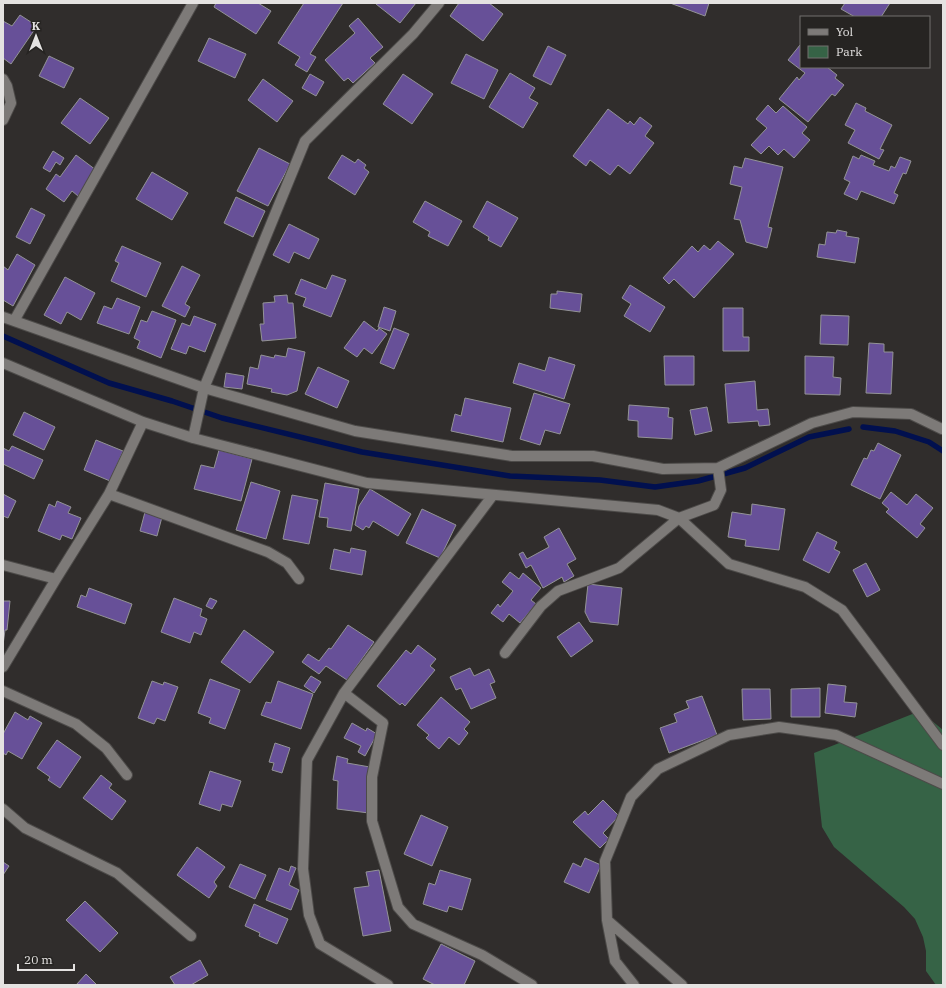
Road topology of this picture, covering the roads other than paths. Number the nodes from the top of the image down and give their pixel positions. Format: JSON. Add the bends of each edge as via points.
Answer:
{"nodes":[{"id":1,"x":193,"y":3,"type":"edge"},
{"id":2,"x":439,"y":3,"type":"edge"},
{"id":3,"x":3,"y":80,"type":"edge"},
{"id":4,"x":3,"y":120,"type":"edge"},
{"id":5,"x":3,"y":317,"type":"edge"},
{"id":6,"x":14,"y":321,"type":"junction"},
{"id":7,"x":3,"y":363,"type":"edge"},
{"id":8,"x":204,"y":388,"type":"junction"},
{"id":9,"x":143,"y":422,"type":"junction"},
{"id":10,"x":942,"y":429,"type":"edge"},
{"id":11,"x":193,"y":438,"type":"junction"},
{"id":12,"x":719,"y":469,"type":"junction"},
{"id":13,"x":109,"y":494,"type":"junction"},
{"id":14,"x":493,"y":495,"type":"junction"},
{"id":15,"x":679,"y":518,"type":"junction"},
{"id":16,"x":3,"y":565,"type":"edge"},
{"id":17,"x":56,"y":579,"type":"junction"},
{"id":18,"x":299,"y":579,"type":"dead end"},
{"id":19,"x":505,"y":653,"type":"dead end"},
{"id":20,"x":3,"y":667,"type":"edge"},
{"id":21,"x":3,"y":691,"type":"edge"},
{"id":22,"x":344,"y":692,"type":"junction"},
{"id":23,"x":943,"y":745,"type":"edge"},
{"id":24,"x":127,"y":775,"type":"dead end"},
{"id":25,"x":943,"y":784,"type":"edge"},
{"id":26,"x":3,"y":809,"type":"edge"},
{"id":27,"x":607,"y":920,"type":"junction"},
{"id":28,"x":191,"y":936,"type":"dead end"},
{"id":29,"x":388,"y":985,"type":"edge"},
{"id":30,"x":532,"y":985,"type":"edge"},
{"id":31,"x":634,"y":985,"type":"edge"},
{"id":32,"x":682,"y":985,"type":"edge"}],
"edges":[{"from":1,"to":6,"type":"street"},
{"from":2,"to":8,"type":"street","via":[[413,34],[306,141]]},
{"from":3,"to":4,"type":"street","via":[[8,86],[11,103]]},
{"from":5,"to":6,"type":"street"},
{"from":6,"to":8,"type":"street"},
{"from":7,"to":9,"type":"street"},
{"from":8,"to":11,"type":"street"},
{"from":8,"to":12,"type":"street","via":[[355,431],[512,456],[593,456],[663,469]]},
{"from":9,"to":11,"type":"street"},
{"from":9,"to":13,"type":"street"},
{"from":10,"to":12,"type":"street","via":[[911,414],[854,412],[812,423]]},
{"from":11,"to":14,"type":"street","via":[[367,483]]},
{"from":12,"to":15,"type":"street","via":[[721,490],[714,505]]},
{"from":13,"to":17,"type":"street"},
{"from":13,"to":18,"type":"street","via":[[268,552],[287,563]]},
{"from":14,"to":15,"type":"street","via":[[658,510]]},
{"from":14,"to":22,"type":"street"},
{"from":15,"to":19,"type":"street","via":[[619,568],[558,591],[541,606]]},
{"from":15,"to":23,"type":"street","via":[[729,564],[805,587],[842,610]]},
{"from":16,"to":17,"type":"street"},
{"from":17,"to":20,"type":"street"},
{"from":21,"to":24,"type":"street","via":[[76,724],[106,748]]},
{"from":22,"to":29,"type":"street","via":[[307,760],[303,868],[309,915],[320,944]]},
{"from":22,"to":30,"type":"street","via":[[382,723],[372,777],[372,821],[398,907],[413,924],[482,955]]},
{"from":25,"to":27,"type":"street","via":[[836,735],[779,727],[729,735],[658,769],[631,797],[604,861]]},
{"from":26,"to":28,"type":"street","via":[[25,828],[117,873]]},
{"from":27,"to":31,"type":"street","via":[[615,962]]},
{"from":27,"to":32,"type":"street"}]}
